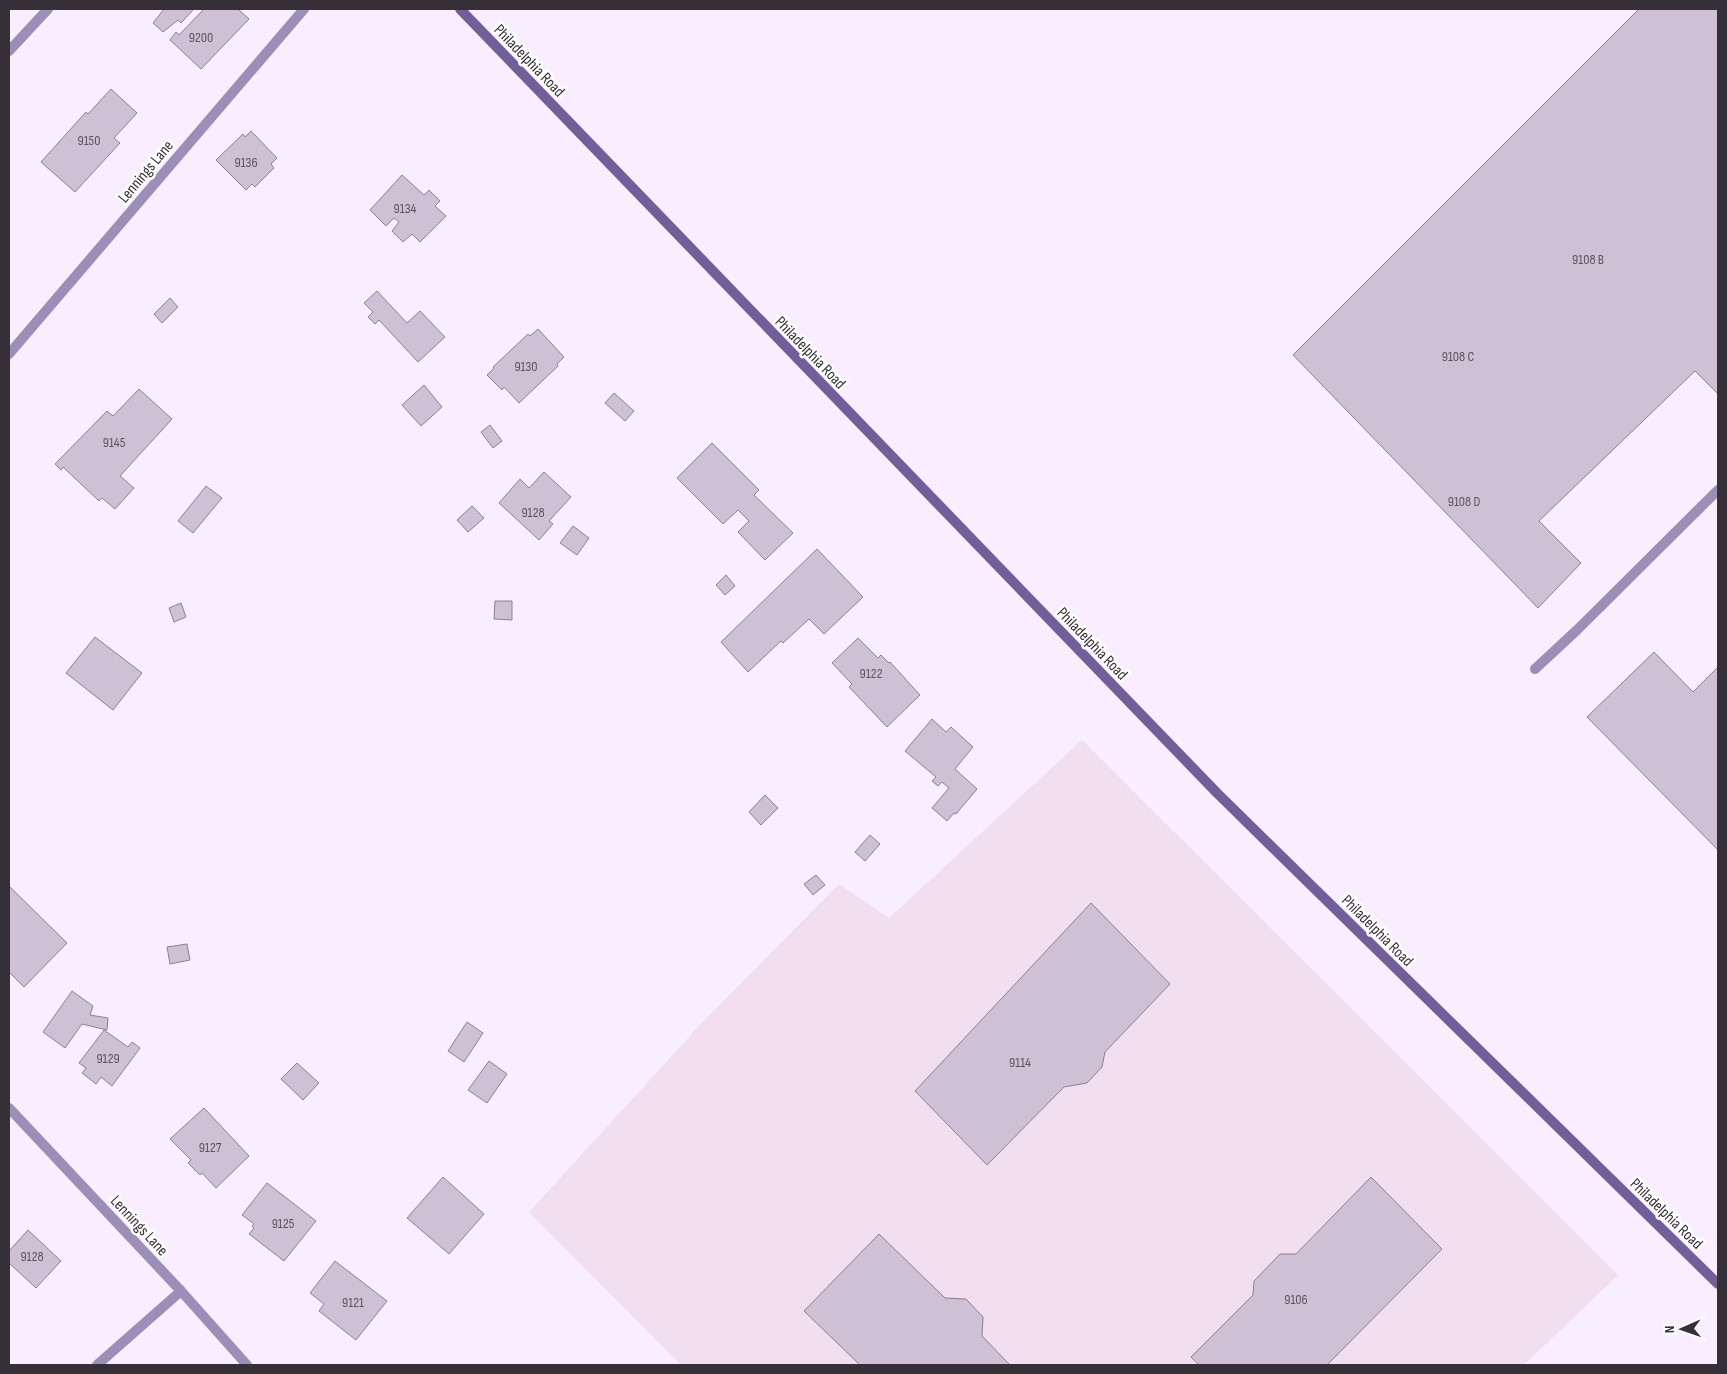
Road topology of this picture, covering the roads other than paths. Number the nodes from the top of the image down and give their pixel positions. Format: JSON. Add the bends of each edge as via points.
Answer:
{"nodes":[{"id":1,"x":48,"y":9,"type":"edge"},
{"id":2,"x":304,"y":9,"type":"edge"},
{"id":3,"x":460,"y":9,"type":"edge"},
{"id":4,"x":9,"y":51,"type":"edge"},
{"id":5,"x":9,"y":354,"type":"edge"},
{"id":6,"x":1718,"y":490,"type":"edge"},
{"id":7,"x":1535,"y":668,"type":"dead end"},
{"id":8,"x":9,"y":1108,"type":"edge"},
{"id":9,"x":1718,"y":1284,"type":"edge"},
{"id":10,"x":181,"y":1292,"type":"junction"},
{"id":11,"x":97,"y":1365,"type":"edge"},
{"id":12,"x":247,"y":1365,"type":"edge"}],
"edges":[{"from":1,"to":4,"type":"street"},
{"from":2,"to":5,"type":"street","name":"Lennings Lane"},
{"from":3,"to":9,"type":"main road","name":"Philadelphia Road","via":[[1217,793]]},
{"from":6,"to":7,"type":"street","via":[[1578,630]]},
{"from":8,"to":10,"type":"street","name":"Lennings Lane"},
{"from":10,"to":11,"type":"street"},
{"from":10,"to":12,"type":"street","name":"Lennings Lane"}]}
